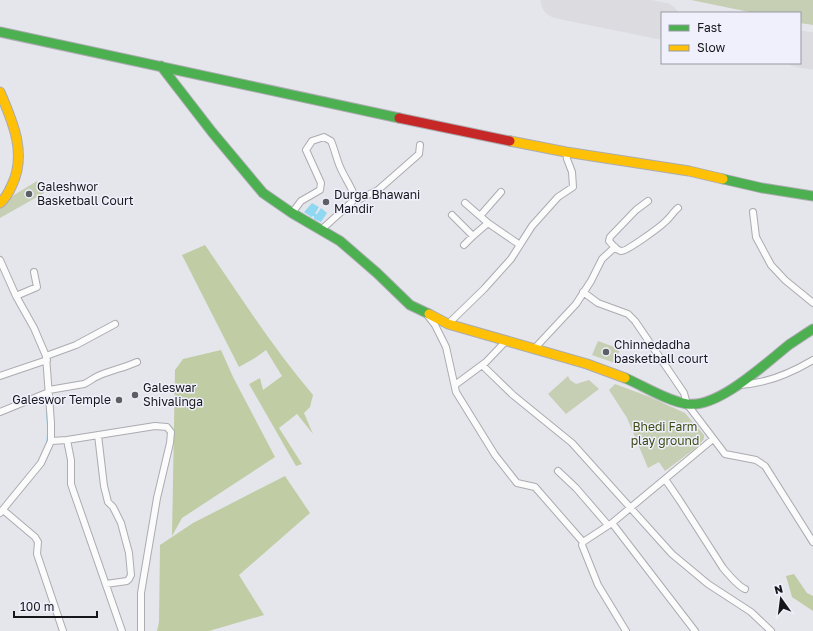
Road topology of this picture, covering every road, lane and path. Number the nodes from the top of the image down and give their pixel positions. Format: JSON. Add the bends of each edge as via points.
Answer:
{"nodes":[{"id":1,"x":0,"y":32,"type":"edge"},
{"id":2,"x":162,"y":66,"type":"junction"},
{"id":3,"x":0,"y":92,"type":"edge"},
{"id":4,"x":420,"y":145,"type":"dead end"},
{"id":5,"x":566,"y":152,"type":"junction"},
{"id":6,"x":501,"y":192,"type":"dead end"},
{"id":7,"x":354,"y":195,"type":"junction"},
{"id":8,"x":813,"y":196,"type":"edge"},
{"id":9,"x":648,"y":201,"type":"dead end"},
{"id":10,"x":0,"y":203,"type":"edge"},
{"id":11,"x":465,"y":203,"type":"dead end"},
{"id":12,"x":678,"y":208,"type":"dead end"},
{"id":13,"x":753,"y":212,"type":"dead end"},
{"id":14,"x":292,"y":213,"type":"junction"},
{"id":15,"x":452,"y":215,"type":"dead end"},
{"id":16,"x":480,"y":216,"type":"junction"},
{"id":17,"x":488,"y":223,"type":"junction"},
{"id":18,"x":321,"y":230,"type":"junction"},
{"id":19,"x":473,"y":236,"type":"junction"},
{"id":20,"x":464,"y":245,"type":"dead end"},
{"id":21,"x":520,"y":245,"type":"junction"},
{"id":22,"x":615,"y":247,"type":"junction"},
{"id":23,"x":0,"y":260,"type":"edge"},
{"id":24,"x":34,"y":272,"type":"dead end"},
{"id":25,"x":583,"y":292,"type":"junction"},
{"id":26,"x":16,"y":296,"type":"junction"},
{"id":27,"x":813,"y":303,"type":"edge"},
{"id":28,"x":427,"y":315,"type":"junction"},
{"id":29,"x":115,"y":324,"type":"dead end"},
{"id":30,"x":448,"y":324,"type":"junction"},
{"id":31,"x":810,"y":332,"type":"edge"},
{"id":32,"x":506,"y":341,"type":"junction"},
{"id":33,"x":534,"y":349,"type":"junction"},
{"id":34,"x":47,"y":358,"type":"junction"},
{"id":35,"x":136,"y":362,"type":"dead end"},
{"id":36,"x":812,"y":362,"type":"edge"},
{"id":37,"x":482,"y":365,"type":"junction"},
{"id":38,"x":0,"y":376,"type":"edge"},
{"id":39,"x":455,"y":385,"type":"junction"},
{"id":40,"x":738,"y":385,"type":"junction"},
{"id":41,"x":49,"y":391,"type":"junction"},
{"id":42,"x":687,"y":404,"type":"junction"},
{"id":43,"x":0,"y":412,"type":"edge"},
{"id":44,"x":98,"y":435,"type":"junction"},
{"id":45,"x":713,"y":439,"type":"junction"},
{"id":46,"x":67,"y":440,"type":"junction"},
{"id":47,"x":51,"y":441,"type":"junction"},
{"id":48,"x":558,"y":471,"type":"dead end"},
{"id":49,"x":665,"y":480,"type":"junction"},
{"id":50,"x":630,"y":508,"type":"junction"},
{"id":51,"x":2,"y":511,"type":"edge"},
{"id":52,"x":610,"y":524,"type":"junction"},
{"id":53,"x":583,"y":542,"type":"junction"},
{"id":54,"x":813,"y":542,"type":"edge"},
{"id":55,"x":106,"y":584,"type":"junction"},
{"id":56,"x":745,"y":589,"type":"dead end"},
{"id":57,"x":63,"y":631,"type":"edge"},
{"id":58,"x":122,"y":631,"type":"edge"},
{"id":59,"x":141,"y":631,"type":"edge"},
{"id":60,"x":626,"y":631,"type":"edge"},
{"id":61,"x":695,"y":631,"type":"edge"},
{"id":62,"x":771,"y":631,"type":"edge"}],
"edges":[{"from":1,"to":2,"type":"main road"},
{"from":2,"to":5,"type":"main road"},
{"from":2,"to":14,"type":"main road","via":[[263,193]]},
{"from":3,"to":10,"type":"main road","via":[[18,137],[20,161],[15,183]]},
{"from":4,"to":7,"type":"street","via":[[418,154],[378,190],[360,199]]},
{"from":5,"to":8,"type":"main road","via":[[689,171],[762,188]]},
{"from":5,"to":21,"type":"street","via":[[573,187],[558,197],[532,226]]},
{"from":6,"to":16,"type":"street"},
{"from":7,"to":14,"type":"street","via":[[340,168],[332,141],[324,137],[312,141],[306,150],[321,183],[320,190],[301,201]]},
{"from":7,"to":18,"type":"street","via":[[352,202]]},
{"from":9,"to":22,"type":"street","via":[[610,237],[609,241]]},
{"from":11,"to":16,"type":"street"},
{"from":12,"to":22,"type":"street","via":[[666,222],[629,248],[620,251]]},
{"from":13,"to":27,"type":"street","via":[[756,237],[771,265]]},
{"from":14,"to":18,"type":"main road"},
{"from":15,"to":19,"type":"street"},
{"from":16,"to":17,"type":"street"},
{"from":17,"to":19,"type":"street"},
{"from":17,"to":21,"type":"street"},
{"from":18,"to":28,"type":"main road","via":[[340,241],[378,273],[410,305]]},
{"from":19,"to":20,"type":"street"},
{"from":21,"to":30,"type":"street","via":[[484,289]]},
{"from":22,"to":25,"type":"street","via":[[602,259]]},
{"from":23,"to":26,"type":"street"},
{"from":24,"to":26,"type":"street","via":[[37,287]]},
{"from":25,"to":33,"type":"street","via":[[576,304]]},
{"from":25,"to":42,"type":"street","via":[[598,303],[628,314],[635,321],[684,394]]},
{"from":26,"to":34,"type":"street"},
{"from":28,"to":30,"type":"main road"},
{"from":28,"to":39,"type":"street","via":[[446,347]]},
{"from":29,"to":34,"type":"street"},
{"from":30,"to":32,"type":"main road"},
{"from":31,"to":40,"type":"main road"},
{"from":32,"to":33,"type":"main road"},
{"from":32,"to":37,"type":"street"},
{"from":33,"to":42,"type":"main road","via":[[587,364]]},
{"from":34,"to":38,"type":"street"},
{"from":34,"to":41,"type":"street"},
{"from":35,"to":41,"type":"street","via":[[96,376],[84,384]]},
{"from":36,"to":40,"type":"street","via":[[776,378]]},
{"from":37,"to":39,"type":"street"},
{"from":37,"to":50,"type":"street","via":[[513,395],[572,443]]},
{"from":39,"to":53,"type":"street","via":[[456,392],[495,455],[517,483],[535,487]]},
{"from":40,"to":42,"type":"main road","via":[[707,401]]},
{"from":41,"to":43,"type":"street"},
{"from":41,"to":47,"type":"street"},
{"from":42,"to":45,"type":"street"},
{"from":44,"to":46,"type":"street"},
{"from":44,"to":55,"type":"street","via":[[108,502],[121,523],[129,553],[129,579]]},
{"from":44,"to":59,"type":"street","via":[[155,426],[167,427],[171,432],[141,593]]},
{"from":45,"to":49,"type":"street"},
{"from":45,"to":54,"type":"street","via":[[725,454],[756,460],[765,466]]},
{"from":46,"to":47,"type":"street"},
{"from":46,"to":55,"type":"street","via":[[74,493]]},
{"from":47,"to":51,"type":"street","via":[[41,463]]},
{"from":48,"to":52,"type":"street"},
{"from":49,"to":50,"type":"street"},
{"from":49,"to":56,"type":"street","via":[[728,575]]},
{"from":50,"to":52,"type":"street"},
{"from":50,"to":62,"type":"street","via":[[672,554],[708,584],[751,612]]},
{"from":51,"to":57,"type":"street","via":[[38,542],[37,554]]},
{"from":52,"to":53,"type":"street"},
{"from":52,"to":61,"type":"street"},
{"from":53,"to":60,"type":"street","via":[[584,551],[598,585]]},
{"from":55,"to":58,"type":"street"}]}
